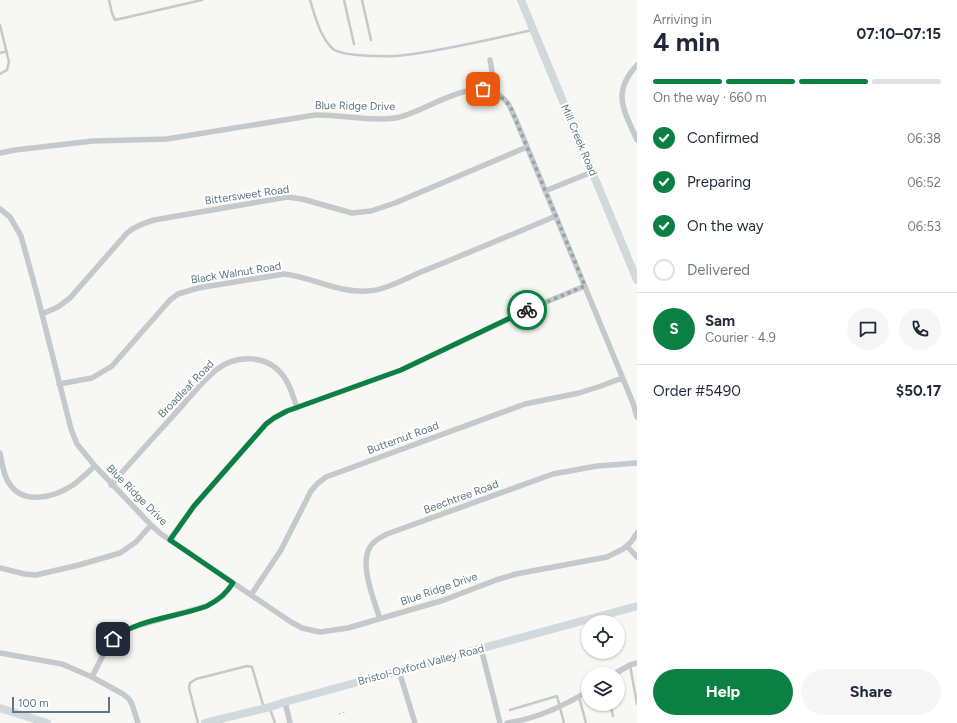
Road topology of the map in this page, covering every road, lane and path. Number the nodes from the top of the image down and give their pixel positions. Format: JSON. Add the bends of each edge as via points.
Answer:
{"nodes":[{"id":1,"x":109,"y":0,"type":"edge"},
{"id":2,"x":202,"y":0,"type":"edge"},
{"id":3,"x":310,"y":0,"type":"edge"},
{"id":4,"x":344,"y":0,"type":"edge"},
{"id":5,"x":362,"y":0,"type":"edge"},
{"id":6,"x":521,"y":0,"type":"edge"},
{"id":7,"x":0,"y":25,"type":"edge"},
{"id":8,"x":533,"y":30,"type":"junction"},
{"id":9,"x":370,"y":40,"type":"dead end"},
{"id":10,"x":354,"y":44,"type":"dead end"},
{"id":11,"x":7,"y":51,"type":"junction"},
{"id":12,"x":0,"y":53,"type":"edge"},
{"id":13,"x":490,"y":60,"type":"dead end"},
{"id":14,"x":637,"y":65,"type":"edge"},
{"id":15,"x":0,"y":74,"type":"edge"},
{"id":16,"x":489,"y":91,"type":"junction"},
{"id":17,"x":637,"y":140,"type":"edge"},
{"id":18,"x":527,"y":147,"type":"junction"},
{"id":19,"x":0,"y":153,"type":"edge"},
{"id":20,"x":592,"y":172,"type":"junction"},
{"id":21,"x":545,"y":191,"type":"junction"},
{"id":22,"x":0,"y":208,"type":"edge"},
{"id":23,"x":556,"y":216,"type":"junction"},
{"id":24,"x":637,"y":280,"type":"edge"},
{"id":25,"x":585,"y":286,"type":"junction"},
{"id":26,"x":42,"y":314,"type":"junction"},
{"id":27,"x":622,"y":378,"type":"junction"},
{"id":28,"x":59,"y":384,"type":"junction"},
{"id":29,"x":297,"y":408,"type":"junction"},
{"id":30,"x":637,"y":417,"type":"edge"},
{"id":31,"x":0,"y":453,"type":"edge"},
{"id":32,"x":637,"y":463,"type":"edge"},
{"id":33,"x":95,"y":466,"type":"junction"},
{"id":34,"x":111,"y":484,"type":"junction"},
{"id":35,"x":151,"y":525,"type":"junction"},
{"id":36,"x":637,"y":533,"type":"edge"},
{"id":37,"x":170,"y":540,"type":"junction"},
{"id":38,"x":627,"y":546,"type":"junction"},
{"id":39,"x":637,"y":557,"type":"edge"},
{"id":40,"x":0,"y":568,"type":"edge"},
{"id":41,"x":233,"y":583,"type":"junction"},
{"id":42,"x":251,"y":595,"type":"junction"},
{"id":43,"x":637,"y":606,"type":"edge"},
{"id":44,"x":380,"y":619,"type":"junction"},
{"id":45,"x":481,"y":648,"type":"junction"},
{"id":46,"x":0,"y":653,"type":"edge"},
{"id":47,"x":637,"y":663,"type":"edge"},
{"id":48,"x":630,"y":665,"type":"junction"},
{"id":49,"x":625,"y":668,"type":"edge"},
{"id":50,"x":400,"y":671,"type":"junction"},
{"id":51,"x":92,"y":677,"type":"junction"},
{"id":52,"x":579,"y":696,"type":"joint"},
{"id":53,"x":285,"y":702,"type":"junction"},
{"id":54,"x":637,"y":704,"type":"edge"},
{"id":55,"x":560,"y":706,"type":"junction"},
{"id":56,"x":267,"y":707,"type":"junction"},
{"id":57,"x":0,"y":708,"type":"edge"},
{"id":58,"x":510,"y":710,"type":"dead end"},
{"id":59,"x":612,"y":711,"type":"edge"},
{"id":60,"x":345,"y":712,"type":"dead end"},
{"id":61,"x":338,"y":714,"type":"dead end"},
{"id":62,"x":613,"y":716,"type":"dead end"},
{"id":63,"x":24,"y":719,"type":"edge"},
{"id":64,"x":47,"y":723,"type":"edge"},
{"id":65,"x":138,"y":723,"type":"edge"},
{"id":66,"x":198,"y":723,"type":"edge"},
{"id":67,"x":205,"y":723,"type":"edge"},
{"id":68,"x":275,"y":723,"type":"edge"},
{"id":69,"x":290,"y":723,"type":"edge"},
{"id":70,"x":415,"y":723,"type":"edge"},
{"id":71,"x":500,"y":723,"type":"edge"},
{"id":72,"x":509,"y":723,"type":"edge"},
{"id":73,"x":564,"y":723,"type":"edge"},
{"id":74,"x":586,"y":723,"type":"edge"}],
"edges":[{"from":1,"to":2,"type":"lane","via":[[115,20]]},
{"from":3,"to":8,"type":"lane","via":[[324,37],[334,50],[360,56],[403,56]]},
{"from":4,"to":10,"type":"lane"},
{"from":5,"to":9,"type":"lane"},
{"from":6,"to":8,"type":"main road","name":"Mill Creek Road"},
{"from":7,"to":11,"type":"lane"},
{"from":8,"to":20,"type":"main road","name":"Mill Creek Road"},
{"from":11,"to":12,"type":"lane"},
{"from":11,"to":15,"type":"lane","via":[[10,62],[7,70]]},
{"from":13,"to":16,"type":"street","via":[[492,71]]},
{"from":14,"to":17,"type":"street","via":[[622,87],[622,96],[624,110]]},
{"from":16,"to":18,"type":"street","via":[[510,106]]},
{"from":16,"to":19,"type":"street","name":"Blue Ridge Drive","via":[[468,91],[396,118],[315,115],[167,139],[93,141]]},
{"from":18,"to":21,"type":"street"},
{"from":18,"to":26,"type":"street","name":"Bittersweet Road","via":[[395,203],[367,212],[352,213],[287,197],[144,222],[127,232],[70,298]]},
{"from":20,"to":21,"type":"street"},
{"from":20,"to":24,"type":"main road","name":"Mill Creek Road"},
{"from":21,"to":23,"type":"street"},
{"from":22,"to":26,"type":"street","name":"Blue Ridge Drive","via":[[21,236]]},
{"from":23,"to":25,"type":"street"},
{"from":23,"to":28,"type":"street","name":"Black Walnut Road","via":[[371,291],[354,291],[284,274],[206,286],[184,292],[170,300],[112,366],[92,378]]},
{"from":25,"to":27,"type":"street"},
{"from":25,"to":29,"type":"street","via":[[534,307],[401,370]]},
{"from":26,"to":28,"type":"street","name":"Blue Ridge Drive"},
{"from":27,"to":30,"type":"street"},
{"from":27,"to":42,"type":"street","name":"Butternut Road","via":[[579,393],[525,404],[326,477],[311,491],[281,550]]},
{"from":28,"to":33,"type":"street","name":"Blue Ridge Drive","via":[[74,438]]},
{"from":29,"to":34,"type":"street","name":"Broadleaf Road","via":[[285,377],[276,369],[249,358],[232,360],[216,370],[200,386]]},
{"from":29,"to":37,"type":"street","via":[[266,424],[194,506]]},
{"from":31,"to":33,"type":"street","via":[[8,483],[18,493],[32,497],[50,495],[69,487]]},
{"from":32,"to":44,"type":"street","name":"Beechtree Road","via":[[597,466],[553,474],[378,539],[369,548],[366,561],[369,582]]},
{"from":33,"to":34,"type":"street","name":"Blue Ridge Drive"},
{"from":34,"to":35,"type":"street","name":"Blue Ridge Drive"},
{"from":35,"to":37,"type":"street","name":"Blue Ridge Drive"},
{"from":35,"to":40,"type":"street","via":[[127,549],[111,556],[36,575]]},
{"from":36,"to":38,"type":"street","name":"Blue Ridge Drive"},
{"from":37,"to":41,"type":"street","name":"Blue Ridge Drive"},
{"from":38,"to":39,"type":"street"},
{"from":38,"to":44,"type":"street","name":"Blue Ridge Drive","via":[[614,554],[593,560],[516,574],[444,600]]},
{"from":41,"to":42,"type":"street","name":"Blue Ridge Drive"},
{"from":41,"to":51,"type":"street","via":[[223,596],[207,606],[140,625],[118,635],[106,649]]},
{"from":42,"to":44,"type":"street","name":"Blue Ridge Drive","via":[[291,622],[311,631],[332,631]]},
{"from":43,"to":45,"type":"main road","name":"Bristol-Oxford Valley Road"},
{"from":45,"to":50,"type":"main road","name":"Bristol-Oxford Valley Road"},
{"from":45,"to":71,"type":"street"},
{"from":46,"to":51,"type":"street","via":[[57,663]]},
{"from":47,"to":48,"type":"street"},
{"from":48,"to":49,"type":"street"},
{"from":48,"to":54,"type":"lane"},
{"from":50,"to":53,"type":"main road","name":"Bristol-Oxford Valley Road"},
{"from":50,"to":70,"type":"street"},
{"from":51,"to":65,"type":"street","via":[[129,699]]},
{"from":52,"to":55,"type":"street"},
{"from":52,"to":74,"type":"lane"},
{"from":53,"to":56,"type":"main road","name":"Bristol-Oxford Valley Road"},
{"from":53,"to":69,"type":"street"},
{"from":55,"to":58,"type":"lane","via":[[557,696]]},
{"from":55,"to":72,"type":"street"},
{"from":55,"to":73,"type":"lane"},
{"from":56,"to":66,"type":"lane","via":[[252,667],[247,666],[196,679],[190,683]]},
{"from":56,"to":67,"type":"main road","name":"Bristol-Oxford Valley Road"},
{"from":56,"to":68,"type":"lane"},
{"from":57,"to":63,"type":"main road"},
{"from":59,"to":62,"type":"lane"},
{"from":60,"to":61,"type":"path"},
{"from":63,"to":64,"type":"main road"}]}
